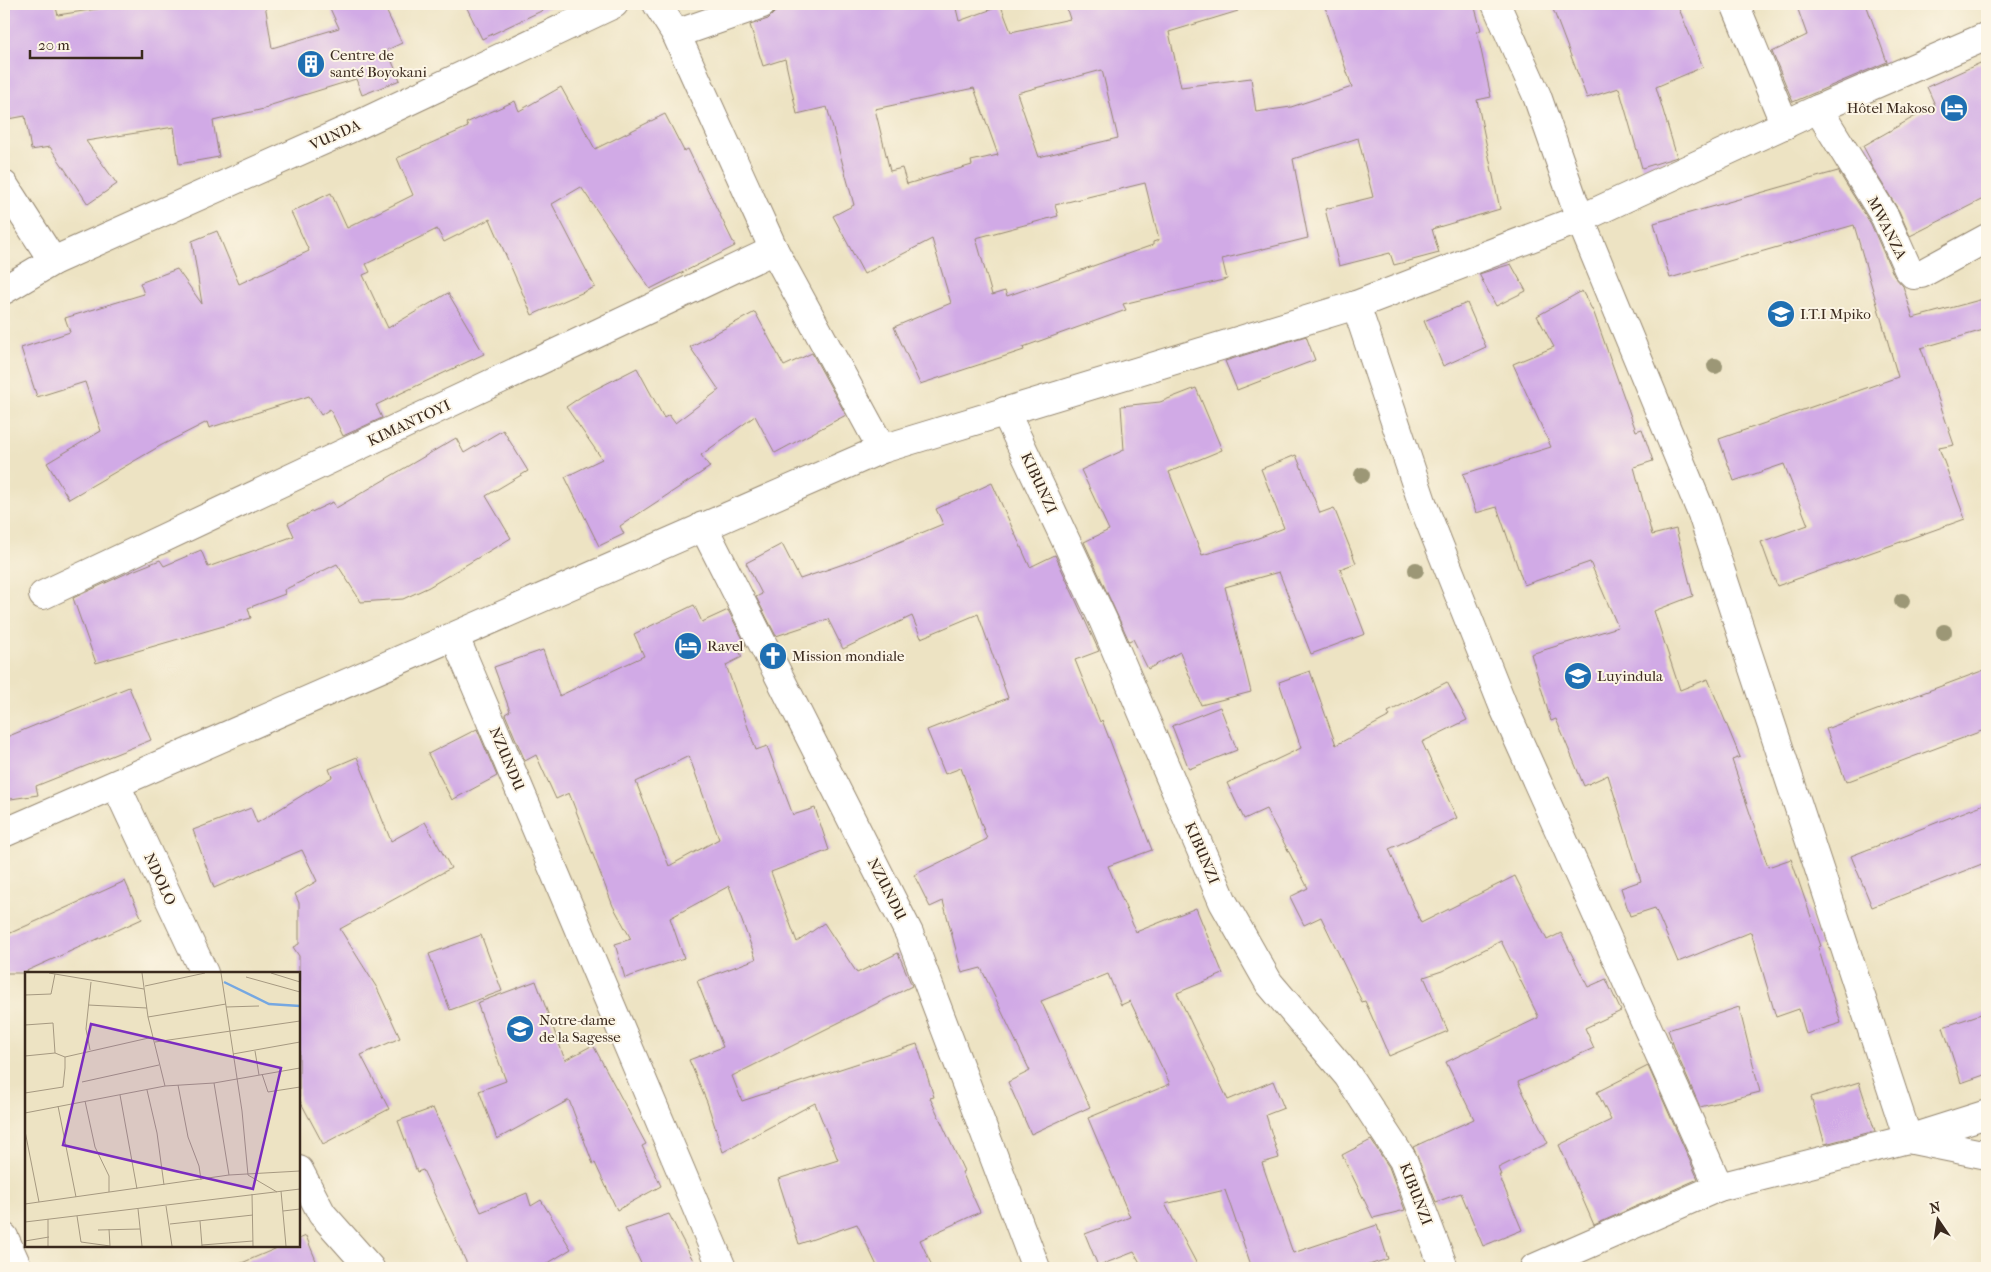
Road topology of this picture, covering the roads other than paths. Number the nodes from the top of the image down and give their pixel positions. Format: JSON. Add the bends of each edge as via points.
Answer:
{"nodes":[{"id":1,"x":614,"y":4,"type":"edge"},
{"id":2,"x":657,"y":4,"type":"edge"},
{"id":3,"x":762,"y":4,"type":"edge"},
{"id":4,"x":1496,"y":4,"type":"edge"},
{"id":5,"x":1735,"y":4,"type":"edge"},
{"id":6,"x":676,"y":34,"type":"junction"},
{"id":7,"x":1987,"y":36,"type":"edge"},
{"id":8,"x":1818,"y":109,"type":"junction"},
{"id":9,"x":1786,"y":125,"type":"junction"},
{"id":10,"x":4,"y":184,"type":"edge"},
{"id":11,"x":1580,"y":219,"type":"junction"},
{"id":12,"x":1987,"y":238,"type":"edge"},
{"id":13,"x":774,"y":250,"type":"junction"},
{"id":14,"x":53,"y":261,"type":"junction"},
{"id":15,"x":4,"y":290,"type":"edge"},
{"id":16,"x":1356,"y":305,"type":"junction"},
{"id":17,"x":1005,"y":411,"type":"junction"},
{"id":18,"x":882,"y":449,"type":"junction"},
{"id":19,"x":703,"y":526,"type":"junction"},
{"id":20,"x":43,"y":595,"type":"dead end"},
{"id":21,"x":455,"y":637,"type":"junction"},
{"id":22,"x":116,"y":784,"type":"junction"},
{"id":23,"x":4,"y":833,"type":"edge"},
{"id":24,"x":204,"y":972,"type":"edge"},
{"id":25,"x":1987,"y":1114,"type":"edge"},
{"id":26,"x":1908,"y":1139,"type":"junction"},
{"id":27,"x":1987,"y":1155,"type":"edge"},
{"id":28,"x":300,"y":1172,"type":"edge"},
{"id":29,"x":1719,"y":1187,"type":"junction"},
{"id":30,"x":4,"y":1237,"type":"edge"},
{"id":31,"x":18,"y":1268,"type":"edge"},
{"id":32,"x":370,"y":1268,"type":"edge"},
{"id":33,"x":722,"y":1268,"type":"edge"},
{"id":34,"x":1036,"y":1268,"type":"edge"},
{"id":35,"x":1444,"y":1268,"type":"edge"},
{"id":36,"x":1534,"y":1268,"type":"edge"}],
"edges":[{"from":1,"to":14,"type":"street","name":"VUNDA","via":[[358,125]]},
{"from":2,"to":6,"type":"street"},
{"from":3,"to":6,"type":"street"},
{"from":4,"to":11,"type":"street","via":[[1537,96]]},
{"from":5,"to":9,"type":"street"},
{"from":6,"to":13,"type":"street"},
{"from":7,"to":8,"type":"street"},
{"from":8,"to":9,"type":"street"},
{"from":8,"to":12,"type":"street","name":"MWANZA","via":[[1885,217],[1908,269],[1914,275]]},
{"from":9,"to":11,"type":"street"},
{"from":10,"to":14,"type":"street"},
{"from":11,"to":16,"type":"street"},
{"from":11,"to":26,"type":"street","via":[[1702,514]]},
{"from":13,"to":18,"type":"street"},
{"from":13,"to":20,"type":"street","name":"KIMANTOYI"},
{"from":14,"to":15,"type":"street","name":"VUNDA"},
{"from":16,"to":17,"type":"street"},
{"from":16,"to":29,"type":"street","via":[[1424,505],[1504,708]]},
{"from":17,"to":18,"type":"street"},
{"from":17,"to":35,"type":"street","name":"KIBUNZI","via":[[1103,620],[1223,902],[1269,982],[1348,1076],[1403,1160]]},
{"from":18,"to":19,"type":"street"},
{"from":19,"to":21,"type":"street"},
{"from":19,"to":34,"type":"street","name":"NZUNDU","via":[[909,932]]},
{"from":21,"to":22,"type":"street"},
{"from":21,"to":33,"type":"street","name":"NZUNDU"},
{"from":22,"to":23,"type":"street"},
{"from":22,"to":24,"type":"street","name":"NDOLO"},
{"from":25,"to":26,"type":"street"},
{"from":26,"to":27,"type":"street"},
{"from":26,"to":29,"type":"street"},
{"from":28,"to":32,"type":"street","via":[[322,1214]]},
{"from":29,"to":36,"type":"street"},
{"from":30,"to":31,"type":"street"}]}
